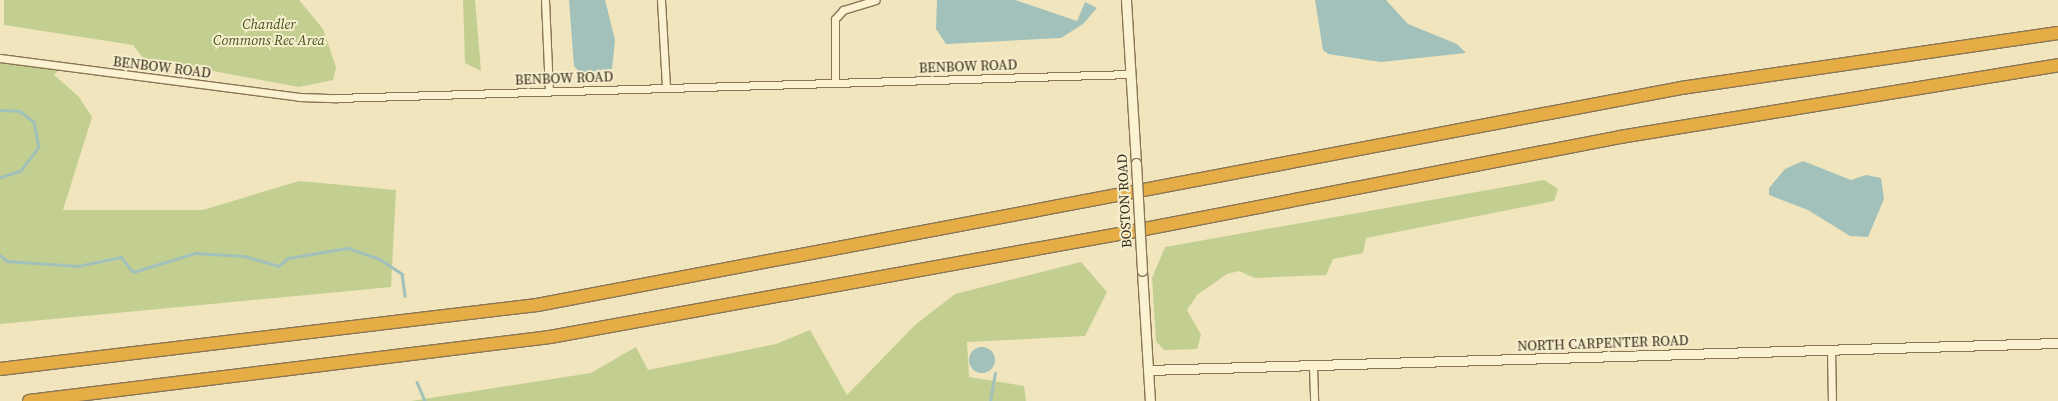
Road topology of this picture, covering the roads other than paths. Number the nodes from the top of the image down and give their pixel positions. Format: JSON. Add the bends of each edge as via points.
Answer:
{"nodes":[{"id":1,"x":545,"y":0,"type":"edge"},
{"id":2,"x":660,"y":0,"type":"edge"},
{"id":3,"x":875,"y":0,"type":"edge"},
{"id":4,"x":1126,"y":0,"type":"edge"},
{"id":5,"x":2058,"y":33,"type":"edge"},
{"id":6,"x":0,"y":58,"type":"edge"},
{"id":7,"x":2058,"y":65,"type":"edge"},
{"id":8,"x":1130,"y":74,"type":"junction"},
{"id":9,"x":835,"y":82,"type":"junction"},
{"id":10,"x":666,"y":88,"type":"junction"},
{"id":11,"x":549,"y":91,"type":"junction"},
{"id":12,"x":2058,"y":343,"type":"edge"},
{"id":13,"x":1831,"y":350,"type":"junction"},
{"id":14,"x":1313,"y":367,"type":"junction"},
{"id":15,"x":0,"y":369,"type":"edge"},
{"id":16,"x":1148,"y":370,"type":"junction"},
{"id":17,"x":29,"y":401,"type":"edge"},
{"id":18,"x":1150,"y":401,"type":"edge"},
{"id":19,"x":1314,"y":401,"type":"edge"},
{"id":20,"x":1832,"y":401,"type":"edge"}],
"edges":[{"from":1,"to":11,"type":"street"},
{"from":2,"to":10,"type":"street"},
{"from":3,"to":9,"type":"street","via":[[843,10],[835,19]]},
{"from":4,"to":8,"type":"street","name":"BOSTON ROAD"},
{"from":5,"to":15,"type":"highway","via":[[1681,88],[537,305]]},
{"from":6,"to":11,"type":"street","name":"BENBOW ROAD","via":[[299,97]]},
{"from":7,"to":17,"type":"highway","via":[[1620,137],[1124,233],[550,337]]},
{"from":8,"to":9,"type":"street","name":"BENBOW ROAD"},
{"from":8,"to":16,"type":"street","name":"BOSTON ROAD","bridge":true},
{"from":9,"to":10,"type":"street","name":"BENBOW ROAD"},
{"from":10,"to":11,"type":"street","name":"BENBOW ROAD"},
{"from":12,"to":13,"type":"street","name":"NORTH CARPENTER ROAD"},
{"from":13,"to":14,"type":"street","name":"NORTH CARPENTER ROAD"},
{"from":13,"to":20,"type":"street"},
{"from":14,"to":16,"type":"street","name":"NORTH CARPENTER ROAD"},
{"from":14,"to":19,"type":"street"},
{"from":16,"to":18,"type":"street","name":"BOSTON ROAD"}]}
